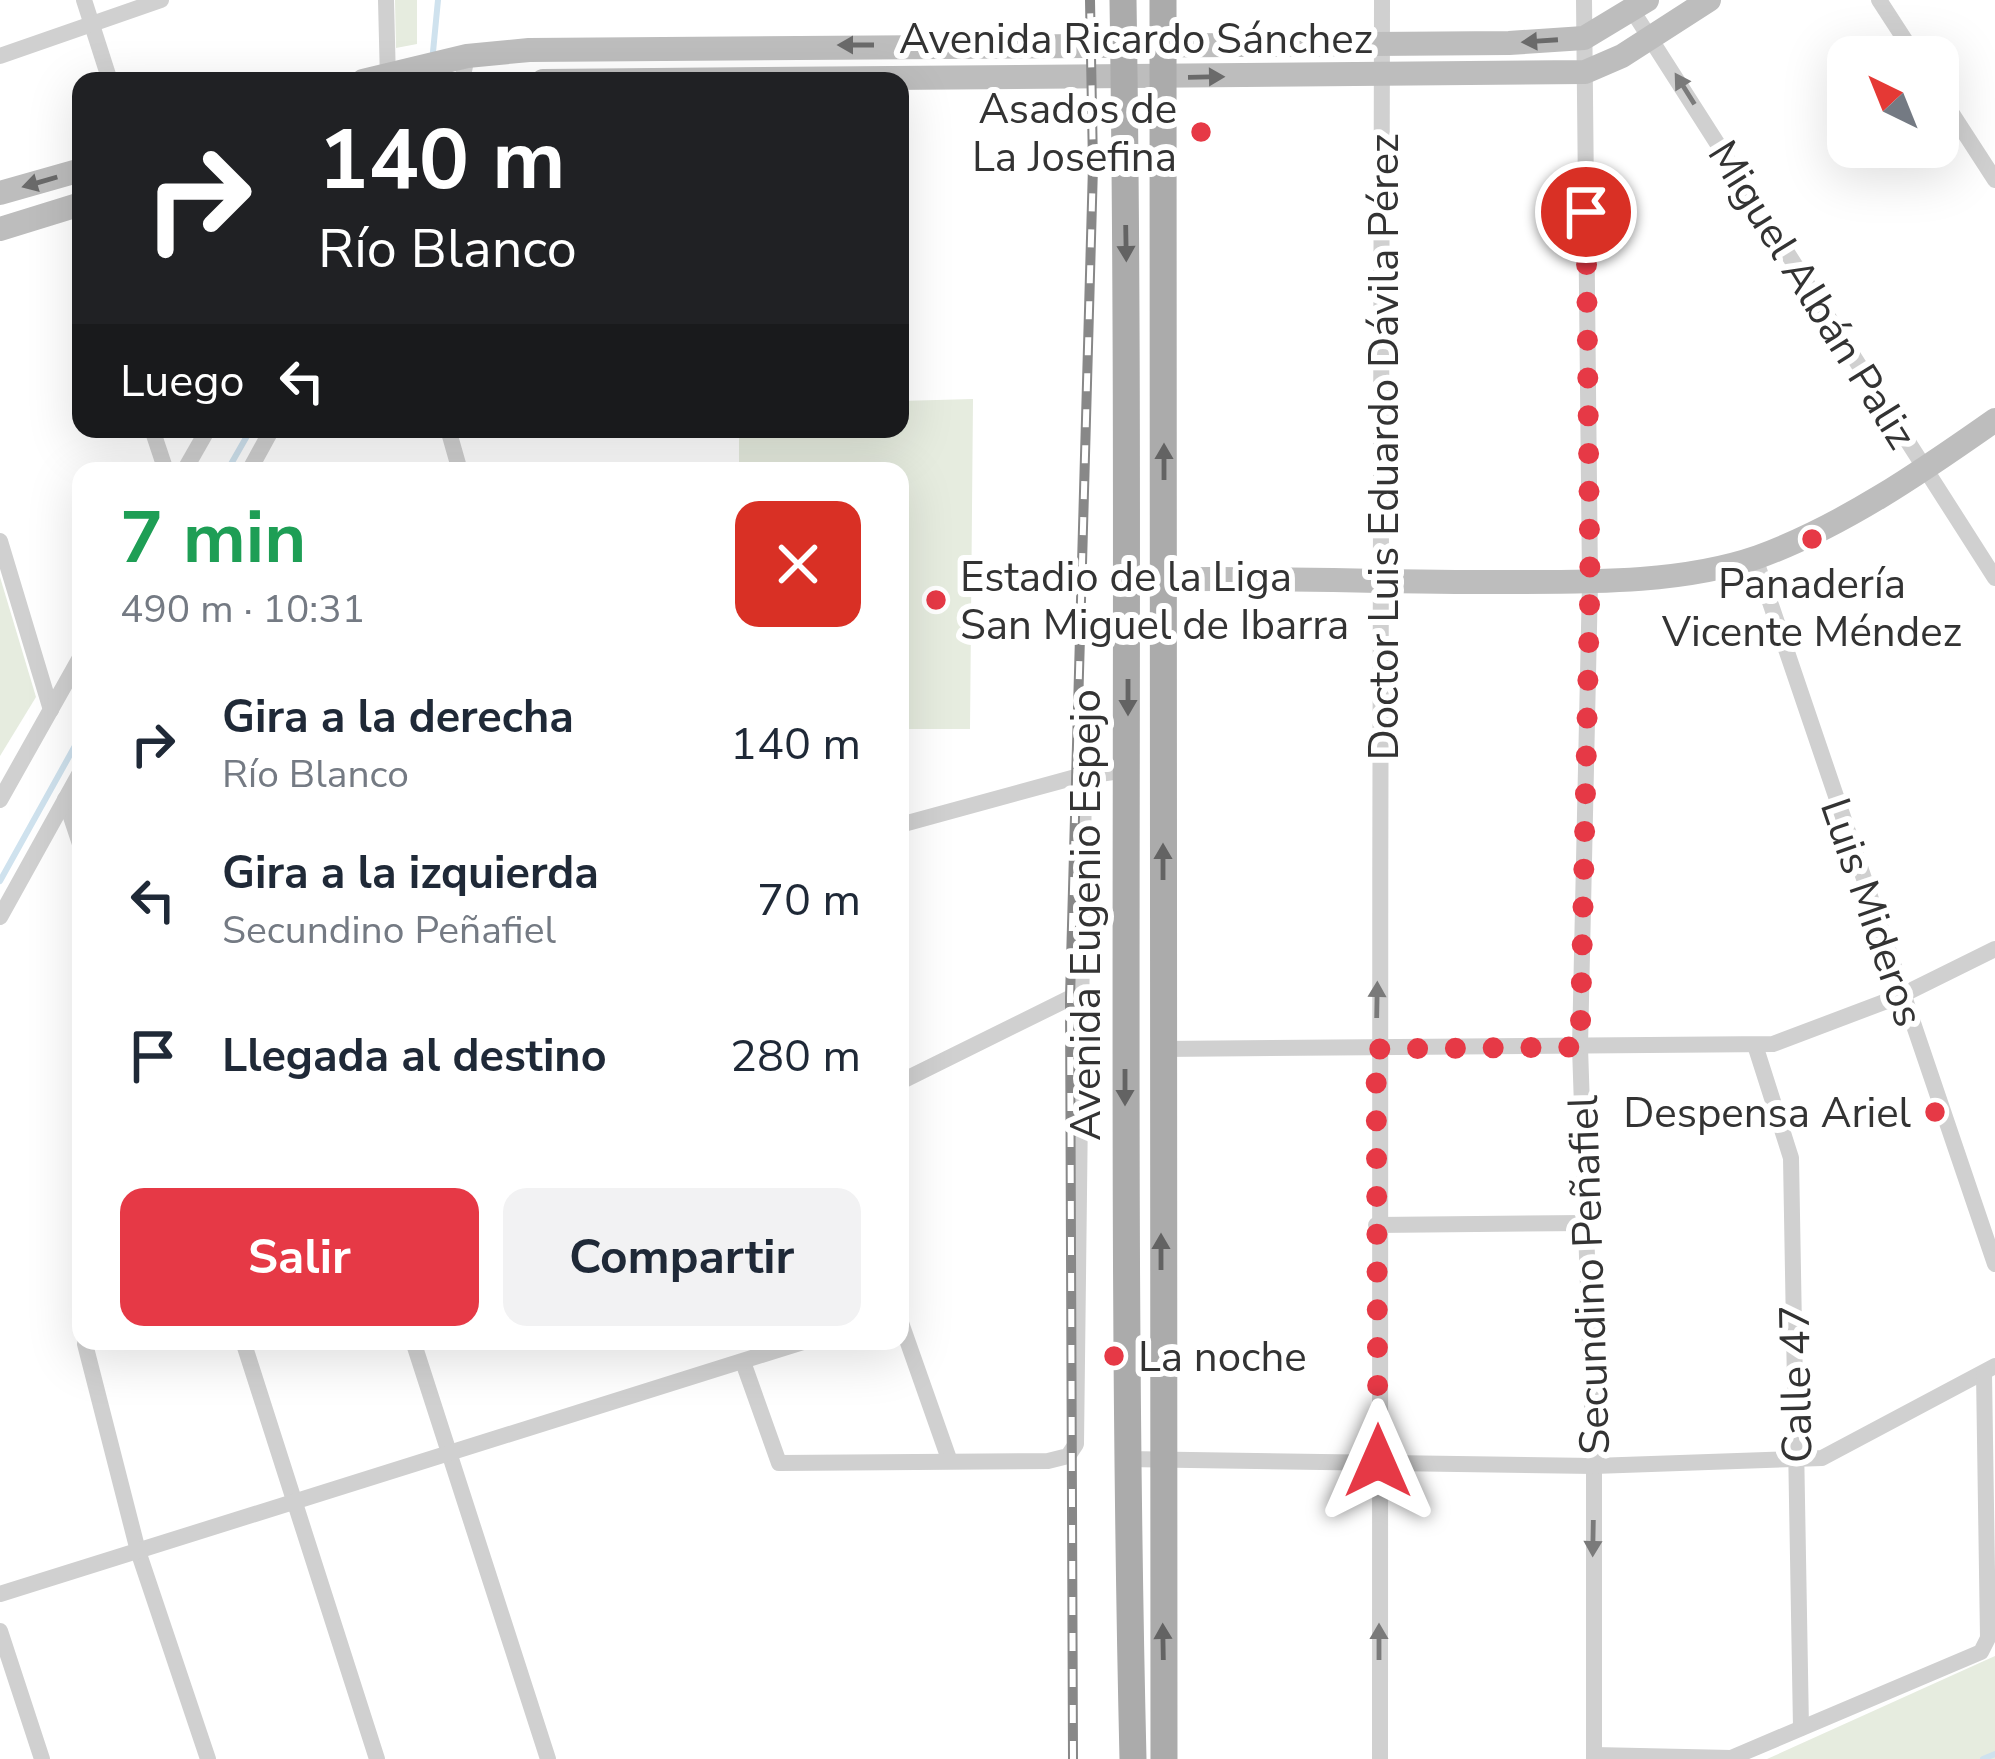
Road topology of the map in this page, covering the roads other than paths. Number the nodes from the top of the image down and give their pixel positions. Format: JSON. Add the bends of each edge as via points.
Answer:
{"nodes":[{"id":1,"x":83,"y":0,"type":"edge"},
{"id":2,"x":161,"y":0,"type":"edge"},
{"id":3,"x":386,"y":0,"type":"edge"},
{"id":4,"x":1123,"y":0,"type":"edge"},
{"id":5,"x":1163,"y":0,"type":"edge"},
{"id":6,"x":1382,"y":0,"type":"edge"},
{"id":7,"x":1584,"y":0,"type":"edge"},
{"id":8,"x":1708,"y":0,"type":"edge"},
{"id":9,"x":1879,"y":0,"type":"edge"},
{"id":10,"x":1639,"y":5,"type":"edge"},
{"id":11,"x":93,"y":26,"type":"junction"},
{"id":12,"x":1902,"y":36,"type":"edge"},
{"id":13,"x":1584,"y":38,"type":"junction"},
{"id":14,"x":1653,"y":38,"type":"junction"},
{"id":15,"x":1382,"y":42,"type":"junction"},
{"id":16,"x":1164,"y":43,"type":"junction"},
{"id":17,"x":1124,"y":44,"type":"junction"},
{"id":18,"x":0,"y":56,"type":"edge"},
{"id":19,"x":465,"y":69,"type":"edge"},
{"id":20,"x":107,"y":72,"type":"edge"},
{"id":21,"x":380,"y":72,"type":"edge"},
{"id":22,"x":1585,"y":73,"type":"junction"},
{"id":23,"x":1384,"y":75,"type":"junction"},
{"id":24,"x":1163,"y":78,"type":"junction"},
{"id":25,"x":1124,"y":79,"type":"junction"},
{"id":26,"x":909,"y":80,"type":"edge"},
{"id":27,"x":1959,"y":124,"type":"edge"},
{"id":28,"x":72,"y":173,"type":"edge"},
{"id":29,"x":1995,"y":180,"type":"edge"},
{"id":30,"x":0,"y":193,"type":"edge"},
{"id":31,"x":72,"y":210,"type":"edge"},
{"id":32,"x":0,"y":229,"type":"edge"},
{"id":33,"x":1995,"y":420,"type":"edge"},
{"id":34,"x":1924,"y":471,"type":"junction"},
{"id":35,"x":0,"y":541,"type":"edge"},
{"id":36,"x":1755,"y":558,"type":"junction"},
{"id":37,"x":1995,"y":578,"type":"edge"},
{"id":38,"x":1164,"y":579,"type":"junction"},
{"id":39,"x":1128,"y":580,"type":"junction"},
{"id":40,"x":1590,"y":582,"type":"junction"},
{"id":41,"x":1384,"y":584,"type":"junction"},
{"id":42,"x":72,"y":672,"type":"edge"},
{"id":43,"x":51,"y":710,"type":"junction"},
{"id":44,"x":1127,"y":770,"type":"junction"},
{"id":45,"x":1084,"y":776,"type":"junction"},
{"id":46,"x":72,"y":787,"type":"edge"},
{"id":47,"x":65,"y":799,"type":"junction"},
{"id":48,"x":0,"y":800,"type":"edge"},
{"id":49,"x":72,"y":820,"type":"edge"},
{"id":50,"x":909,"y":823,"type":"edge"},
{"id":51,"x":0,"y":917,"type":"edge"},
{"id":52,"x":1995,"y":949,"type":"edge"},
{"id":53,"x":1078,"y":994,"type":"junction"},
{"id":54,"x":1900,"y":996,"type":"junction"},
{"id":55,"x":1755,"y":1045,"type":"junction"},
{"id":56,"x":1580,"y":1047,"type":"junction"},
{"id":57,"x":1162,"y":1049,"type":"junction"},
{"id":58,"x":1376,"y":1049,"type":"junction"},
{"id":59,"x":909,"y":1078,"type":"edge"},
{"id":60,"x":1585,"y":1223,"type":"junction"},
{"id":61,"x":1376,"y":1225,"type":"junction"},
{"id":62,"x":1995,"y":1264,"type":"edge"},
{"id":63,"x":909,"y":1346,"type":"edge"},
{"id":64,"x":87,"y":1350,"type":"edge"},
{"id":65,"x":246,"y":1350,"type":"edge"},
{"id":66,"x":416,"y":1350,"type":"edge"},
{"id":67,"x":779,"y":1350,"type":"edge"},
{"id":68,"x":743,"y":1362,"type":"junction"},
{"id":69,"x":1990,"y":1370,"type":"edge"},
{"id":70,"x":449,"y":1455,"type":"junction"},
{"id":71,"x":949,"y":1459,"type":"junction"},
{"id":72,"x":1126,"y":1459,"type":"junction"},
{"id":73,"x":1796,"y":1459,"type":"junction"},
{"id":74,"x":1160,"y":1460,"type":"junction"},
{"id":75,"x":1378,"y":1461,"type":"junction"},
{"id":76,"x":1594,"y":1466,"type":"junction"},
{"id":77,"x":295,"y":1501,"type":"junction"},
{"id":78,"x":138,"y":1551,"type":"junction"},
{"id":79,"x":0,"y":1594,"type":"edge"},
{"id":80,"x":0,"y":1631,"type":"edge"},
{"id":81,"x":1801,"y":1728,"type":"junction"},
{"id":82,"x":1594,"y":1757,"type":"edge"},
{"id":83,"x":42,"y":1759,"type":"edge"},
{"id":84,"x":208,"y":1759,"type":"edge"},
{"id":85,"x":377,"y":1759,"type":"edge"},
{"id":86,"x":548,"y":1759,"type":"edge"},
{"id":87,"x":1133,"y":1759,"type":"edge"},
{"id":88,"x":1164,"y":1759,"type":"edge"},
{"id":89,"x":1380,"y":1759,"type":"edge"}],
"edges":[{"from":1,"to":11,"type":"street"},
{"from":2,"to":11,"type":"street"},
{"from":3,"to":21,"type":"street"},
{"from":4,"to":17,"type":"main road","name":"Avenida Eugenio Espejo"},
{"from":5,"to":16,"type":"main road","name":"Avenida Eugenio Espejo"},
{"from":6,"to":15,"type":"street","name":"Doctor Luis Eduardo Dávila Pérez"},
{"from":7,"to":13,"type":"street","name":"Secundino Peñafiel"},
{"from":8,"to":14,"type":"main road","name":"Avenida Ricardo Sánchez"},
{"from":9,"to":12,"type":"street"},
{"from":10,"to":13,"type":"main road","name":"Avenida Ricardo Sánchez"},
{"from":10,"to":14,"type":"street","name":"Miguel Albán Paliz"},
{"from":11,"to":18,"type":"street"},
{"from":11,"to":20,"type":"street"},
{"from":13,"to":15,"type":"main road","name":"Avenida Ricardo Sánchez","one_way":true},
{"from":13,"to":22,"type":"street","name":"Secundino Peñafiel"},
{"from":14,"to":22,"type":"main road","name":"Avenida Ricardo Sánchez"},
{"from":34,"to":14,"type":"street","name":"Miguel Albán Paliz","one_way":true},
{"from":15,"to":16,"type":"main road","name":"Avenida Ricardo Sánchez"},
{"from":15,"to":23,"type":"street","name":"Doctor Luis Eduardo Dávila Pérez"},
{"from":16,"to":17,"type":"main road","name":"Avenida Ricardo Sánchez"},
{"from":16,"to":24,"type":"main road","name":"Avenida Eugenio Espejo"},
{"from":17,"to":19,"type":"main road","name":"Avenida Ricardo Sánchez","one_way":true,"via":[[743,45]]},
{"from":17,"to":25,"type":"main road","name":"Avenida Eugenio Espejo"},
{"from":22,"to":23,"type":"main road","name":"Avenida Ricardo Sánchez"},
{"from":22,"to":40,"type":"street","name":"Secundino Peñafiel"},
{"from":24,"to":23,"type":"main road","name":"Avenida Ricardo Sánchez","one_way":true},
{"from":23,"to":41,"type":"street","name":"Doctor Luis Eduardo Dávila Pérez"},
{"from":24,"to":25,"type":"main road","name":"Avenida Ricardo Sánchez"},
{"from":38,"to":24,"type":"main road","name":"Avenida Eugenio Espejo","one_way":true},
{"from":25,"to":26,"type":"main road","name":"Avenida Ricardo Sánchez"},
{"from":25,"to":39,"type":"main road","name":"Avenida Eugenio Espejo","one_way":true},
{"from":27,"to":29,"type":"street"},
{"from":28,"to":30,"type":"main road","one_way":true},
{"from":31,"to":32,"type":"main road"},
{"from":33,"to":34,"type":"main road"},
{"from":34,"to":36,"type":"main road"},
{"from":34,"to":37,"type":"street","name":"Miguel Albán Paliz"},
{"from":35,"to":43,"type":"street"},
{"from":36,"to":40,"type":"main road"},
{"from":36,"to":54,"type":"street","name":"Luis Mideros"},
{"from":38,"to":39,"type":"main road"},
{"from":38,"to":41,"type":"main road"},
{"from":57,"to":38,"type":"main road","name":"Avenida Eugenio Espejo","one_way":true},
{"from":39,"to":44,"type":"main road","name":"Avenida Eugenio Espejo","one_way":true},
{"from":40,"to":41,"type":"main road"},
{"from":40,"to":56,"type":"street","name":"Secundino Peñafiel"},
{"from":58,"to":41,"type":"street","name":"Doctor Luis Eduardo Dávila Pérez","one_way":true},
{"from":42,"to":43,"type":"street"},
{"from":43,"to":48,"type":"street"},
{"from":44,"to":45,"type":"street"},
{"from":44,"to":72,"type":"main road","name":"Avenida Eugenio Espejo","one_way":true},
{"from":45,"to":50,"type":"street"},
{"from":45,"to":53,"type":"street"},
{"from":46,"to":47,"type":"street"},
{"from":47,"to":49,"type":"street"},
{"from":47,"to":51,"type":"street"},
{"from":52,"to":54,"type":"street"},
{"from":53,"to":59,"type":"street"},
{"from":53,"to":71,"type":"street","via":[[1076,1444],[1069,1456],[1048,1461]]},
{"from":54,"to":55,"type":"street"},
{"from":54,"to":62,"type":"street","name":"Luis Mideros"},
{"from":55,"to":56,"type":"street"},
{"from":55,"to":73,"type":"street","name":"Calle 47","via":[[1791,1158]]},
{"from":56,"to":58,"type":"street"},
{"from":56,"to":60,"type":"street","name":"Secundino Peñafiel"},
{"from":57,"to":58,"type":"street"},
{"from":74,"to":57,"type":"main road","name":"Avenida Eugenio Espejo","one_way":true},
{"from":58,"to":61,"type":"street","name":"Doctor Luis Eduardo Dávila Pérez"},
{"from":60,"to":61,"type":"street"},
{"from":60,"to":76,"type":"street","name":"Secundino Peñafiel"},
{"from":61,"to":75,"type":"street","name":"Doctor Luis Eduardo Dávila Pérez"},
{"from":63,"to":71,"type":"street"},
{"from":64,"to":78,"type":"street"},
{"from":65,"to":77,"type":"street"},
{"from":66,"to":70,"type":"street"},
{"from":67,"to":68,"type":"street"},
{"from":68,"to":70,"type":"street"},
{"from":68,"to":71,"type":"street","via":[[779,1463]]},
{"from":69,"to":73,"type":"street","via":[[1822,1458]]},
{"from":69,"to":81,"type":"street","via":[[1988,1638],[1981,1652]]},
{"from":70,"to":77,"type":"street"},
{"from":70,"to":86,"type":"street"},
{"from":72,"to":74,"type":"street"},
{"from":72,"to":87,"type":"main road","name":"Avenida Eugenio Espejo"},
{"from":73,"to":76,"type":"street"},
{"from":73,"to":81,"type":"street","name":"Calle 47"},
{"from":74,"to":75,"type":"street"},
{"from":88,"to":74,"type":"main road","name":"Avenida Eugenio Espejo","one_way":true},
{"from":75,"to":76,"type":"street"},
{"from":89,"to":75,"type":"street","name":"Doctor Luis Eduardo Dávila Pérez","one_way":true},
{"from":76,"to":82,"type":"street","name":"Secundino Peñafiel","one_way":true},
{"from":77,"to":78,"type":"street"},
{"from":77,"to":85,"type":"street"},
{"from":78,"to":79,"type":"street"},
{"from":78,"to":84,"type":"street"},
{"from":80,"to":83,"type":"street"},
{"from":81,"to":82,"type":"street","via":[[1731,1758]]}]}
